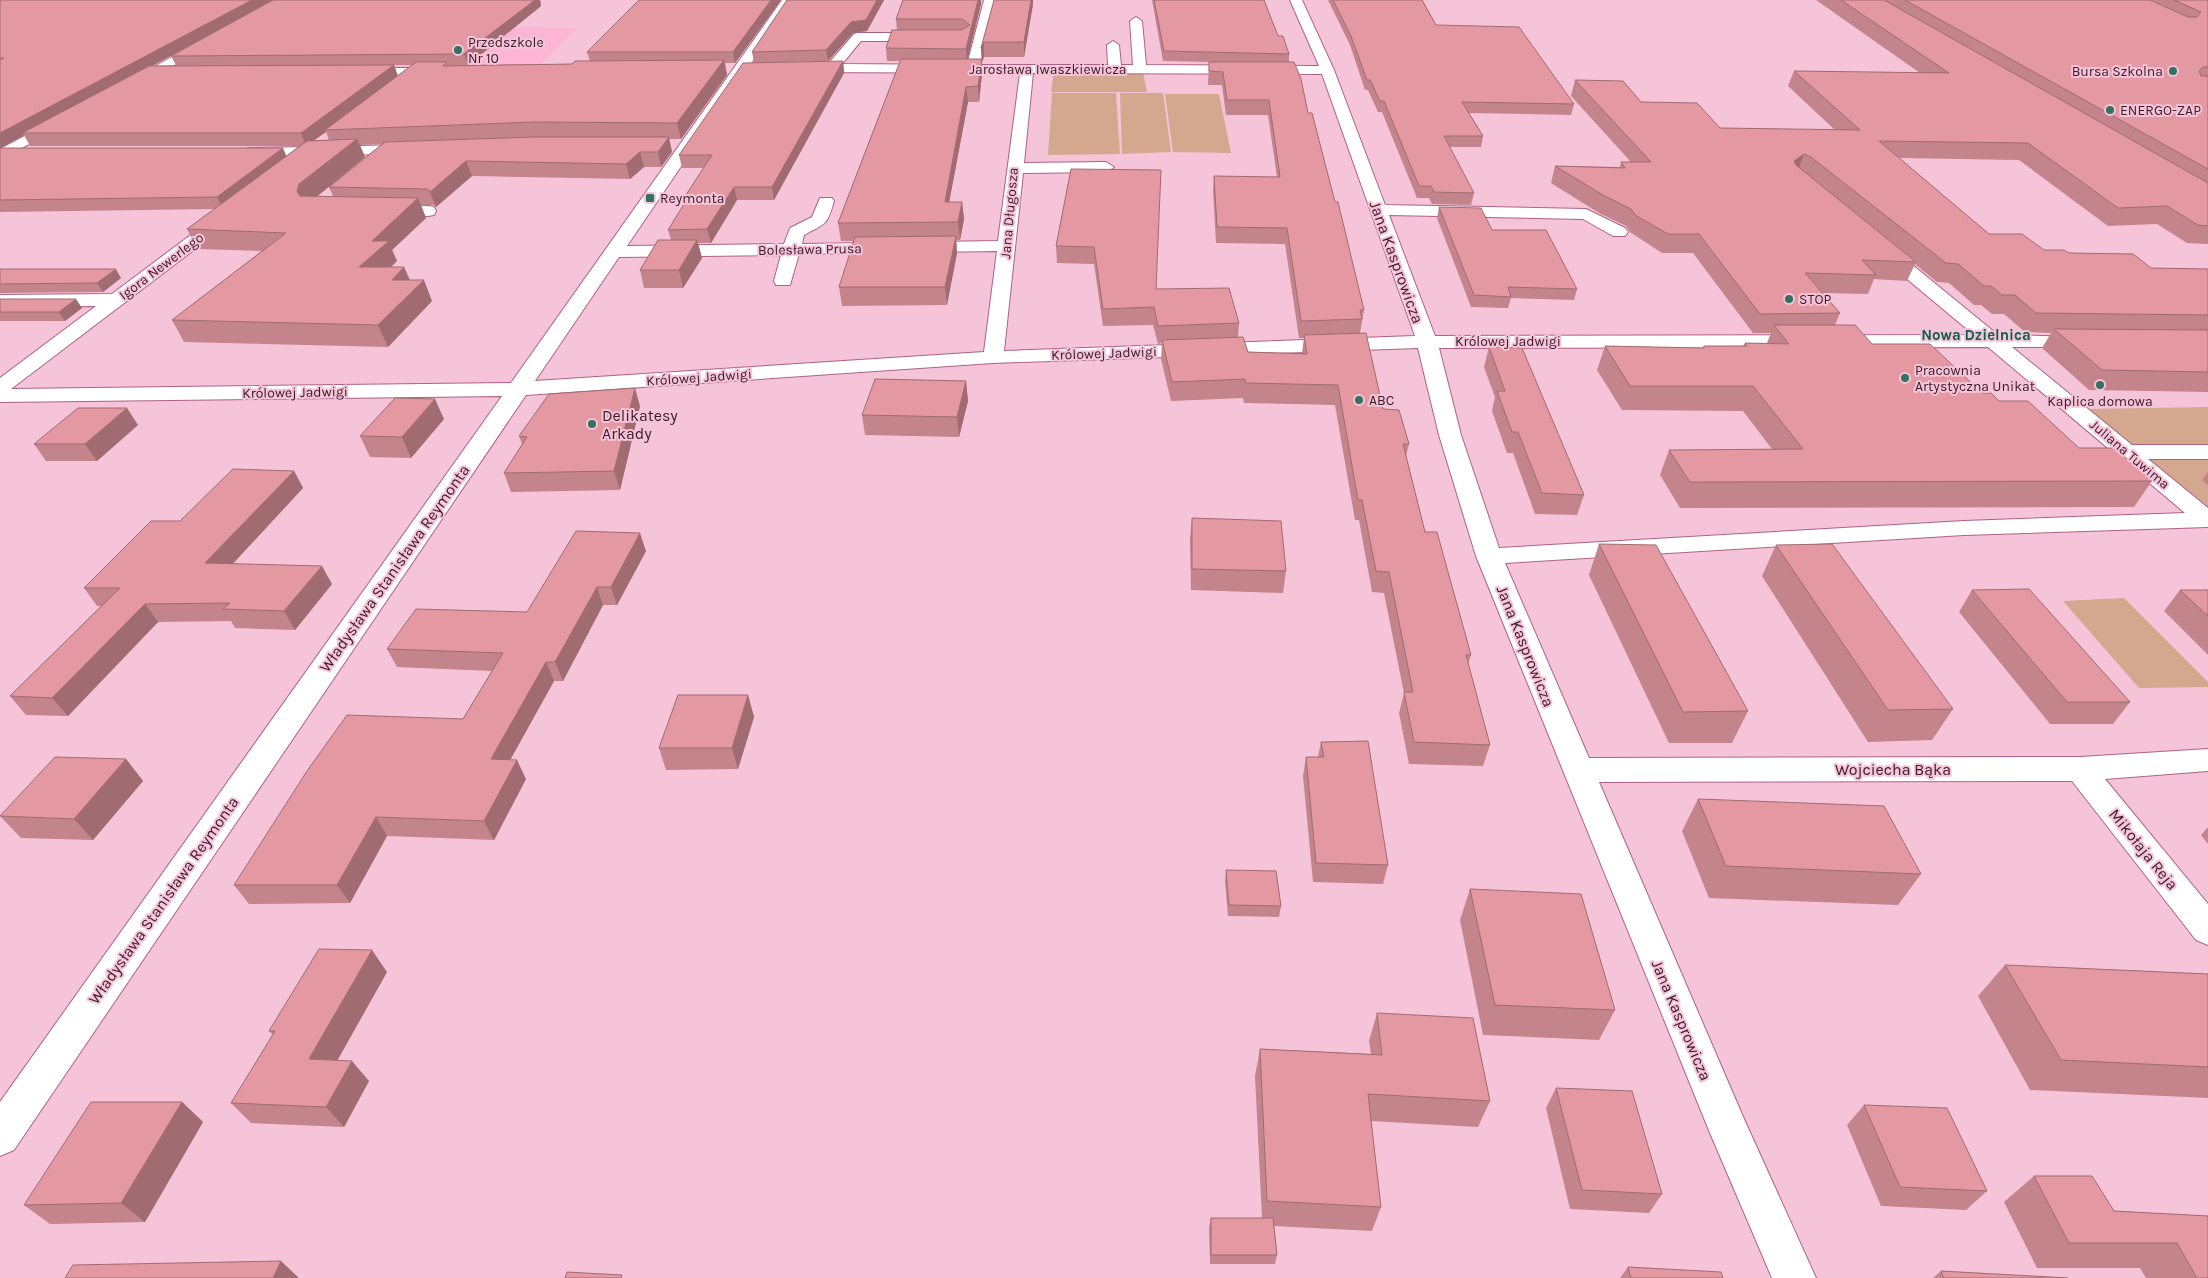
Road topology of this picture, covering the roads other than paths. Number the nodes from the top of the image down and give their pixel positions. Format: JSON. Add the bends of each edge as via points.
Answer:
{"nodes":[{"id":1,"x":788,"y":0,"type":"edge"},
{"id":2,"x":990,"y":0,"type":"edge"},
{"id":3,"x":1296,"y":0,"type":"edge"},
{"id":4,"x":1136,"y":20,"type":"dead end"},
{"id":5,"x":218,"y":36,"type":"edge"},
{"id":6,"x":944,"y":37,"type":"edge"},
{"id":7,"x":1113,"y":45,"type":"dead end"},
{"id":8,"x":834,"y":67,"type":"junction"},
{"id":9,"x":795,"y":68,"type":"edge"},
{"id":10,"x":973,"y":68,"type":"junction"},
{"id":11,"x":1027,"y":69,"type":"junction"},
{"id":12,"x":1114,"y":69,"type":"junction"},
{"id":13,"x":1140,"y":69,"type":"junction"},
{"id":14,"x":1327,"y":70,"type":"junction"},
{"id":15,"x":152,"y":72,"type":"junction"},
{"id":16,"x":181,"y":72,"type":"edge"},
{"id":17,"x":348,"y":72,"type":"edge"},
{"id":18,"x":417,"y":72,"type":"junction"},
{"id":19,"x":452,"y":72,"type":"edge"},
{"id":20,"x":394,"y":89,"type":"edge"},
{"id":21,"x":117,"y":91,"type":"edge"},
{"id":22,"x":73,"y":115,"type":"edge"},
{"id":23,"x":334,"y":136,"type":"edge"},
{"id":24,"x":422,"y":149,"type":"edge"},
{"id":25,"x":384,"y":152,"type":"junction"},
{"id":26,"x":33,"y":153,"type":"edge"},
{"id":27,"x":232,"y":153,"type":"edge"},
{"id":28,"x":311,"y":153,"type":"junction"},
{"id":29,"x":2,"y":154,"type":"edge"},
{"id":30,"x":1106,"y":167,"type":"edge"},
{"id":31,"x":1014,"y":168,"type":"junction"},
{"id":32,"x":363,"y":169,"type":"edge"},
{"id":33,"x":287,"y":171,"type":"edge"},
{"id":34,"x":826,"y":201,"type":"dead end"},
{"id":35,"x":240,"y":207,"type":"edge"},
{"id":36,"x":368,"y":210,"type":"edge"},
{"id":37,"x":1378,"y":210,"type":"junction"},
{"id":38,"x":428,"y":211,"type":"dead end"},
{"id":39,"x":1619,"y":232,"type":"dead end"},
{"id":40,"x":1872,"y":240,"type":"edge"},
{"id":41,"x":1007,"y":246,"type":"junction"},
{"id":42,"x":791,"y":250,"type":"junction"},
{"id":43,"x":613,"y":252,"type":"junction"},
{"id":44,"x":783,"y":282,"type":"dead end"},
{"id":45,"x":117,"y":300,"type":"junction"},
{"id":46,"x":0,"y":301,"type":"edge"},
{"id":47,"x":1992,"y":340,"type":"junction"},
{"id":48,"x":2100,"y":341,"type":"edge"},
{"id":49,"x":1426,"y":342,"type":"junction"},
{"id":50,"x":993,"y":357,"type":"junction"},
{"id":51,"x":0,"y":388,"type":"edge"},
{"id":52,"x":517,"y":389,"type":"junction"},
{"id":53,"x":0,"y":396,"type":"edge"},
{"id":54,"x":2127,"y":452,"type":"junction"},
{"id":55,"x":2208,"y":452,"type":"edge"},
{"id":56,"x":2208,"y":520,"type":"edge"},
{"id":57,"x":1489,"y":556,"type":"junction"},
{"id":58,"x":2208,"y":760,"type":"edge"},
{"id":59,"x":2080,"y":768,"type":"junction"},
{"id":60,"x":1578,"y":770,"type":"junction"},
{"id":61,"x":2208,"y":930,"type":"edge"},
{"id":62,"x":0,"y":1136,"type":"edge"},
{"id":63,"x":1794,"y":1278,"type":"edge"}],
"edges":[{"from":1,"to":43,"type":"street","name":"Władysława Stanisława Reymonta","via":[[739,70],[675,146]]},
{"from":2,"to":10,"type":"street"},
{"from":3,"to":14,"type":"street","name":"Jana Kasprowicza"},
{"from":4,"to":13,"type":"street"},
{"from":5,"to":15,"type":"street"},
{"from":6,"to":8,"type":"street","via":[[858,37]]},
{"from":7,"to":12,"type":"street"},
{"from":8,"to":9,"type":"street","name":"Jarosława Iwaszkiewicza"},
{"from":8,"to":10,"type":"street","name":"Jarosława Iwaszkiewicza"},
{"from":10,"to":11,"type":"street","name":"Jarosława Iwaszkiewicza"},
{"from":11,"to":12,"type":"street","name":"Jarosława Iwaszkiewicza","via":[[1079,64]]},
{"from":11,"to":31,"type":"street","name":"Jana Długosza"},
{"from":12,"to":13,"type":"street","name":"Jarosława Iwaszkiewicza"},
{"from":13,"to":14,"type":"street","name":"Jarosława Iwaszkiewicza"},
{"from":14,"to":37,"type":"street","name":"Jana Kasprowicza"},
{"from":15,"to":16,"type":"street"},
{"from":15,"to":21,"type":"street"},
{"from":17,"to":18,"type":"street"},
{"from":18,"to":19,"type":"street"},
{"from":18,"to":20,"type":"street"},
{"from":22,"to":29,"type":"street"},
{"from":23,"to":28,"type":"street"},
{"from":24,"to":25,"type":"street"},
{"from":25,"to":28,"type":"street"},
{"from":25,"to":32,"type":"street"},
{"from":26,"to":29,"type":"street"},
{"from":27,"to":28,"type":"street"},
{"from":28,"to":33,"type":"street"},
{"from":30,"to":31,"type":"street"},
{"from":31,"to":41,"type":"street","name":"Jana Długosza"},
{"from":34,"to":42,"type":"street","via":[[820,220],[796,232]]},
{"from":35,"to":45,"type":"street","name":"Igora Newerlego"},
{"from":36,"to":38,"type":"street"},
{"from":37,"to":39,"type":"street","via":[[1586,214]]},
{"from":37,"to":49,"type":"street","name":"Jana Kasprowicza"},
{"from":40,"to":47,"type":"street","name":"Juliana Tuwima"},
{"from":41,"to":42,"type":"street","name":"Bolesława Prusa"},
{"from":41,"to":50,"type":"street","name":"Jana Długosza"},
{"from":42,"to":43,"type":"street","name":"Bolesława Prusa"},
{"from":42,"to":44,"type":"street"},
{"from":43,"to":52,"type":"street","name":"Władysława Stanisława Reymonta"},
{"from":45,"to":46,"type":"street"},
{"from":45,"to":51,"type":"street","name":"Igora Newerlego"},
{"from":47,"to":48,"type":"street","name":"Królowej Jadwigi"},
{"from":47,"to":49,"type":"street","name":"Królowej Jadwigi"},
{"from":47,"to":54,"type":"street","name":"Juliana Tuwima"},
{"from":49,"to":50,"type":"street","name":"Królowej Jadwigi"},
{"from":49,"to":57,"type":"street","name":"Jana Kasprowicza","via":[[1450,435]]},
{"from":50,"to":52,"type":"street","name":"Królowej Jadwigi"},
{"from":52,"to":53,"type":"street","name":"Królowej Jadwigi"},
{"from":52,"to":62,"type":"street","name":"Władysława Stanisława Reymonta"},
{"from":54,"to":55,"type":"street"},
{"from":54,"to":56,"type":"street","name":"Juliana Tuwima"},
{"from":56,"to":57,"type":"street","via":[[1964,528]]},
{"from":57,"to":60,"type":"street","name":"Jana Kasprowicza"},
{"from":58,"to":59,"type":"street","name":"Wojciecha Bąka"},
{"from":59,"to":60,"type":"street","name":"Wojciecha Bąka"},
{"from":59,"to":61,"type":"street","name":"Mikołaja Reja"},
{"from":60,"to":63,"type":"street","name":"Jana Kasprowicza"}]}
